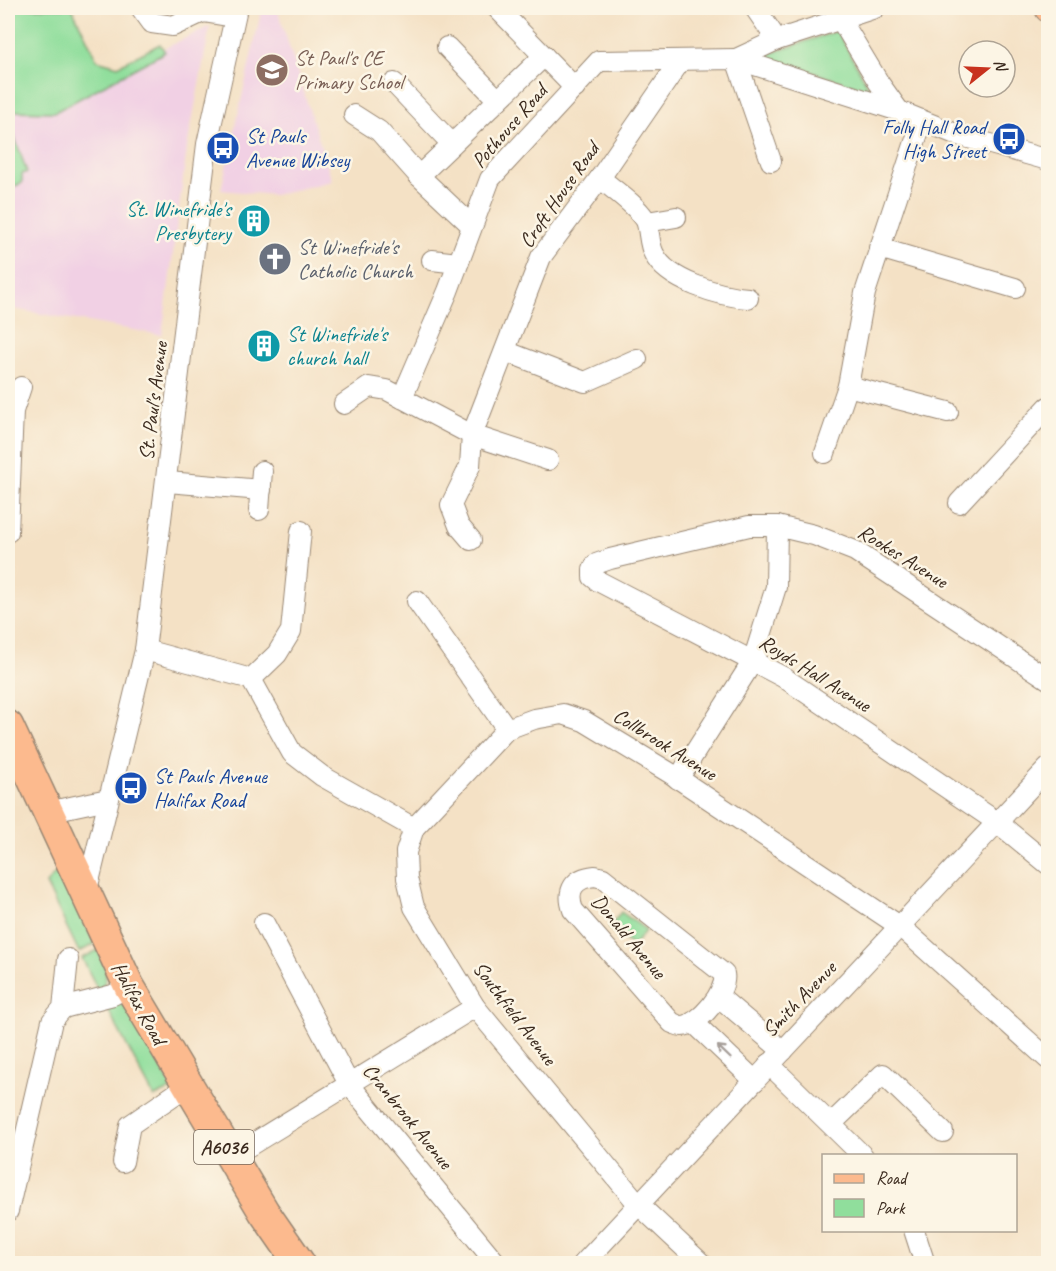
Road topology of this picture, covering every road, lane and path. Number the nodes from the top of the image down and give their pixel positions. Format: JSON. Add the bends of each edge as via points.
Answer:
{"nodes":[{"id":1,"x":141,"y":8,"type":"edge"},
{"id":2,"x":497,"y":8,"type":"edge"},
{"id":3,"x":755,"y":8,"type":"edge"},
{"id":4,"x":875,"y":8,"type":"edge"},
{"id":5,"x":236,"y":12,"type":"edge"},
{"id":6,"x":837,"y":14,"type":"edge"},
{"id":7,"x":777,"y":40,"type":"junction"},
{"id":8,"x":447,"y":47,"type":"dead end"},
{"id":9,"x":544,"y":56,"type":"junction"},
{"id":10,"x":736,"y":59,"type":"junction"},
{"id":11,"x":681,"y":60,"type":"junction"},
{"id":12,"x":394,"y":83,"type":"dead end"},
{"id":13,"x":575,"y":88,"type":"junction"},
{"id":14,"x":498,"y":100,"type":"junction"},
{"id":15,"x":899,"y":111,"type":"junction"},
{"id":16,"x":354,"y":115,"type":"dead end"},
{"id":17,"x":922,"y":121,"type":"junction"},
{"id":18,"x":452,"y":144,"type":"junction"},
{"id":19,"x":1048,"y":160,"type":"edge"},
{"id":20,"x":771,"y":161,"type":"dead end"},
{"id":21,"x":419,"y":176,"type":"junction"},
{"id":22,"x":600,"y":178,"type":"junction"},
{"id":23,"x":676,"y":217,"type":"dead end"},
{"id":24,"x":647,"y":222,"type":"junction"},
{"id":25,"x":471,"y":225,"type":"junction"},
{"id":26,"x":879,"y":248,"type":"junction"},
{"id":27,"x":432,"y":260,"type":"dead end"},
{"id":28,"x":458,"y":263,"type":"junction"},
{"id":29,"x":1015,"y":288,"type":"dead end"},
{"id":30,"x":748,"y":298,"type":"dead end"},
{"id":31,"x":505,"y":351,"type":"junction"},
{"id":32,"x":637,"y":359,"type":"dead end"},
{"id":33,"x":848,"y":386,"type":"junction"},
{"id":34,"x":21,"y":387,"type":"dead end"},
{"id":35,"x":402,"y":398,"type":"junction"},
{"id":36,"x":344,"y":404,"type":"dead end"},
{"id":37,"x":1048,"y":407,"type":"edge"},
{"id":38,"x":948,"y":412,"type":"dead end"},
{"id":39,"x":472,"y":435,"type":"junction"},
{"id":40,"x":825,"y":453,"type":"dead end"},
{"id":41,"x":548,"y":460,"type":"dead end"},
{"id":42,"x":168,"y":482,"type":"junction"},
{"id":43,"x":959,"y":503,"type":"dead end"},
{"id":44,"x":259,"y":510,"type":"dead end"},
{"id":45,"x":777,"y":526,"type":"junction"},
{"id":46,"x":301,"y":531,"type":"dead end"},
{"id":47,"x":8,"y":532,"type":"edge"},
{"id":48,"x":471,"y":540,"type":"dead end"},
{"id":49,"x":598,"y":581,"type":"joint"},
{"id":50,"x":417,"y":601,"type":"dead end"},
{"id":51,"x":145,"y":650,"type":"junction"},
{"id":52,"x":753,"y":661,"type":"junction"},
{"id":53,"x":251,"y":679,"type":"junction"},
{"id":54,"x":1048,"y":679,"type":"edge"},
{"id":55,"x":8,"y":726,"type":"edge"},
{"id":56,"x":507,"y":729,"type":"junction"},
{"id":57,"x":1048,"y":768,"type":"edge"},
{"id":58,"x":678,"y":779,"type":"junction"},
{"id":59,"x":108,"y":799,"type":"junction"},
{"id":60,"x":47,"y":812,"type":"junction"},
{"id":61,"x":997,"y":822,"type":"junction"},
{"id":62,"x":414,"y":828,"type":"junction"},
{"id":63,"x":1048,"y":864,"type":"edge"},
{"id":64,"x":85,"y":896,"type":"junction"},
{"id":65,"x":264,"y":923,"type":"dead end"},
{"id":66,"x":901,"y":927,"type":"junction"},
{"id":67,"x":68,"y":959,"type":"dead end"},
{"id":68,"x":129,"y":986,"type":"junction"},
{"id":69,"x":718,"y":997,"type":"junction"},
{"id":70,"x":475,"y":1007,"type":"junction"},
{"id":71,"x":63,"y":1008,"type":"junction"},
{"id":72,"x":693,"y":1022,"type":"junction"},
{"id":73,"x":776,"y":1058,"type":"junction"},
{"id":74,"x":1048,"y":1059,"type":"edge"},
{"id":75,"x":754,"y":1081,"type":"junction"},
{"id":76,"x":349,"y":1084,"type":"junction"},
{"id":77,"x":187,"y":1086,"type":"junction"},
{"id":78,"x":832,"y":1123,"type":"junction"},
{"id":79,"x":943,"y":1132,"type":"dead end"},
{"id":80,"x":862,"y":1154,"type":"edge"},
{"id":81,"x":231,"y":1157,"type":"junction"},
{"id":82,"x":123,"y":1162,"type":"dead end"},
{"id":83,"x":639,"y":1205,"type":"junction"},
{"id":84,"x":8,"y":1211,"type":"edge"},
{"id":85,"x":915,"y":1232,"type":"edge"},
{"id":86,"x":300,"y":1263,"type":"edge"},
{"id":87,"x":497,"y":1263,"type":"edge"},
{"id":88,"x":583,"y":1263,"type":"edge"},
{"id":89,"x":702,"y":1263,"type":"edge"},
{"id":90,"x":925,"y":1263,"type":"edge"}],
"edges":[{"from":1,"to":5,"type":"street","via":[[152,23],[172,26],[203,12]]},
{"from":2,"to":9,"type":"street"},
{"from":3,"to":7,"type":"street"},
{"from":4,"to":6,"type":"street"},
{"from":5,"to":42,"type":"street","name":"St. Paul's Avenue","via":[[207,144]]},
{"from":6,"to":7,"type":"street"},
{"from":6,"to":15,"type":"street"},
{"from":7,"to":10,"type":"street"},
{"from":8,"to":14,"type":"street"},
{"from":9,"to":13,"type":"street"},
{"from":9,"to":14,"type":"street"},
{"from":10,"to":11,"type":"street","name":"Pothouse Road"},
{"from":10,"to":15,"type":"street"},
{"from":10,"to":20,"type":"street"},
{"from":11,"to":13,"type":"street","name":"Pothouse Road","via":[[599,61]]},
{"from":11,"to":22,"type":"street","name":"Croft House Road"},
{"from":12,"to":18,"type":"street"},
{"from":13,"to":25,"type":"street","name":"Pothouse Road","via":[[490,179]]},
{"from":14,"to":18,"type":"street"},
{"from":15,"to":17,"type":"street"},
{"from":16,"to":21,"type":"street","via":[[379,130]]},
{"from":17,"to":19,"type":"street"},
{"from":17,"to":26,"type":"street"},
{"from":18,"to":21,"type":"street"},
{"from":21,"to":25,"type":"street"},
{"from":22,"to":24,"type":"street"},
{"from":22,"to":31,"type":"street","name":"Croft House Road","via":[[541,257]]},
{"from":23,"to":24,"type":"street"},
{"from":24,"to":30,"type":"street","via":[[647,238],[668,271],[722,296]]},
{"from":25,"to":28,"type":"street","name":"Pothouse Road"},
{"from":26,"to":29,"type":"street"},
{"from":26,"to":33,"type":"street","via":[[865,293]]},
{"from":27,"to":28,"type":"street"},
{"from":28,"to":35,"type":"street","name":"Pothouse Road"},
{"from":31,"to":32,"type":"street","via":[[585,382]]},
{"from":31,"to":39,"type":"street","name":"Croft House Road"},
{"from":33,"to":38,"type":"street"},
{"from":33,"to":40,"type":"street"},
{"from":34,"to":47,"type":"street","via":[[13,411]]},
{"from":35,"to":36,"type":"street","via":[[369,387]]},
{"from":35,"to":39,"type":"street"},
{"from":37,"to":43,"type":"street"},
{"from":39,"to":41,"type":"street"},
{"from":39,"to":48,"type":"street","name":"Croft House Road","via":[[470,466],[451,505]]},
{"from":42,"to":44,"type":"street","via":[[261,480]]},
{"from":42,"to":51,"type":"street","name":"St. Paul's Avenue"},
{"from":45,"to":49,"type":"street","name":"Rookes Avenue","via":[[749,526],[596,564],[592,570]]},
{"from":45,"to":52,"type":"street","via":[[776,587]]},
{"from":45,"to":54,"type":"street","name":"Rookes Avenue","via":[[855,551]]},
{"from":46,"to":53,"type":"street","via":[[291,632],[277,654]]},
{"from":49,"to":52,"type":"street","name":"Royds Hall Avenue"},
{"from":50,"to":56,"type":"street"},
{"from":51,"to":53,"type":"street"},
{"from":51,"to":59,"type":"street","name":"St. Paul's Avenue"},
{"from":52,"to":58,"type":"street"},
{"from":52,"to":61,"type":"street","name":"Royds Hall Avenue","via":[[783,676]]},
{"from":53,"to":62,"type":"street","via":[[292,753],[322,776]]},
{"from":55,"to":60,"type":"highway","name":"Halifax Road","number":"A6036"},
{"from":56,"to":58,"type":"street","name":"Collbrook Avenue","via":[[563,714],[584,721]]},
{"from":56,"to":62,"type":"street","name":"Collbrook Avenue"},
{"from":57,"to":61,"type":"street","name":"Smith Avenue"},
{"from":58,"to":66,"type":"street","name":"Collbrook Avenue"},
{"from":59,"to":60,"type":"street"},
{"from":59,"to":64,"type":"street","name":"St. Paul's Avenue"},
{"from":60,"to":64,"type":"highway","name":"Halifax Road","number":"A6036"},
{"from":61,"to":63,"type":"street","name":"Royds Hall Avenue"},
{"from":61,"to":66,"type":"street","name":"Smith Avenue"},
{"from":62,"to":70,"type":"street","name":"Southfield Avenue","via":[[406,852],[414,907]]},
{"from":64,"to":68,"type":"highway","name":"Halifax Road","number":"A6036"},
{"from":65,"to":76,"type":"street","name":"Cranbrook Avenue"},
{"from":66,"to":73,"type":"street","name":"Smith Avenue"},
{"from":66,"to":74,"type":"street","name":"Collbrook Avenue"},
{"from":67,"to":71,"type":"street"},
{"from":68,"to":71,"type":"street","via":[[113,995]]},
{"from":68,"to":77,"type":"highway","name":"Halifax Road","number":"A6036"},
{"from":69,"to":72,"type":"street"},
{"from":69,"to":72,"type":"street","name":"Donald Avenue","via":[[726,980],[724,974],[603,878],[594,876],[577,881],[569,899],[573,910],[672,1023],[682,1026]]},
{"from":69,"to":73,"type":"street"},
{"from":70,"to":76,"type":"street"},
{"from":70,"to":83,"type":"street","name":"Southfield Avenue"},
{"from":71,"to":84,"type":"street","via":[[52,1021]]},
{"from":75,"to":72,"type":"street","one_way":true},
{"from":73,"to":75,"type":"street","name":"Smith Avenue"},
{"from":73,"to":78,"type":"street"},
{"from":75,"to":83,"type":"street","name":"Smith Avenue"},
{"from":76,"to":81,"type":"street"},
{"from":76,"to":87,"type":"street","name":"Cranbrook Avenue"},
{"from":77,"to":81,"type":"highway","name":"Halifax Road","number":"A6036"},
{"from":77,"to":82,"type":"street","via":[[130,1125]]},
{"from":78,"to":79,"type":"street","via":[[884,1074]]},
{"from":78,"to":80,"type":"street"},
{"from":81,"to":86,"type":"highway","name":"Halifax Road","number":"A6036"},
{"from":83,"to":88,"type":"street","name":"Smith Avenue"},
{"from":83,"to":89,"type":"street","name":"Southfield Avenue"},
{"from":85,"to":90,"type":"street"}]}
